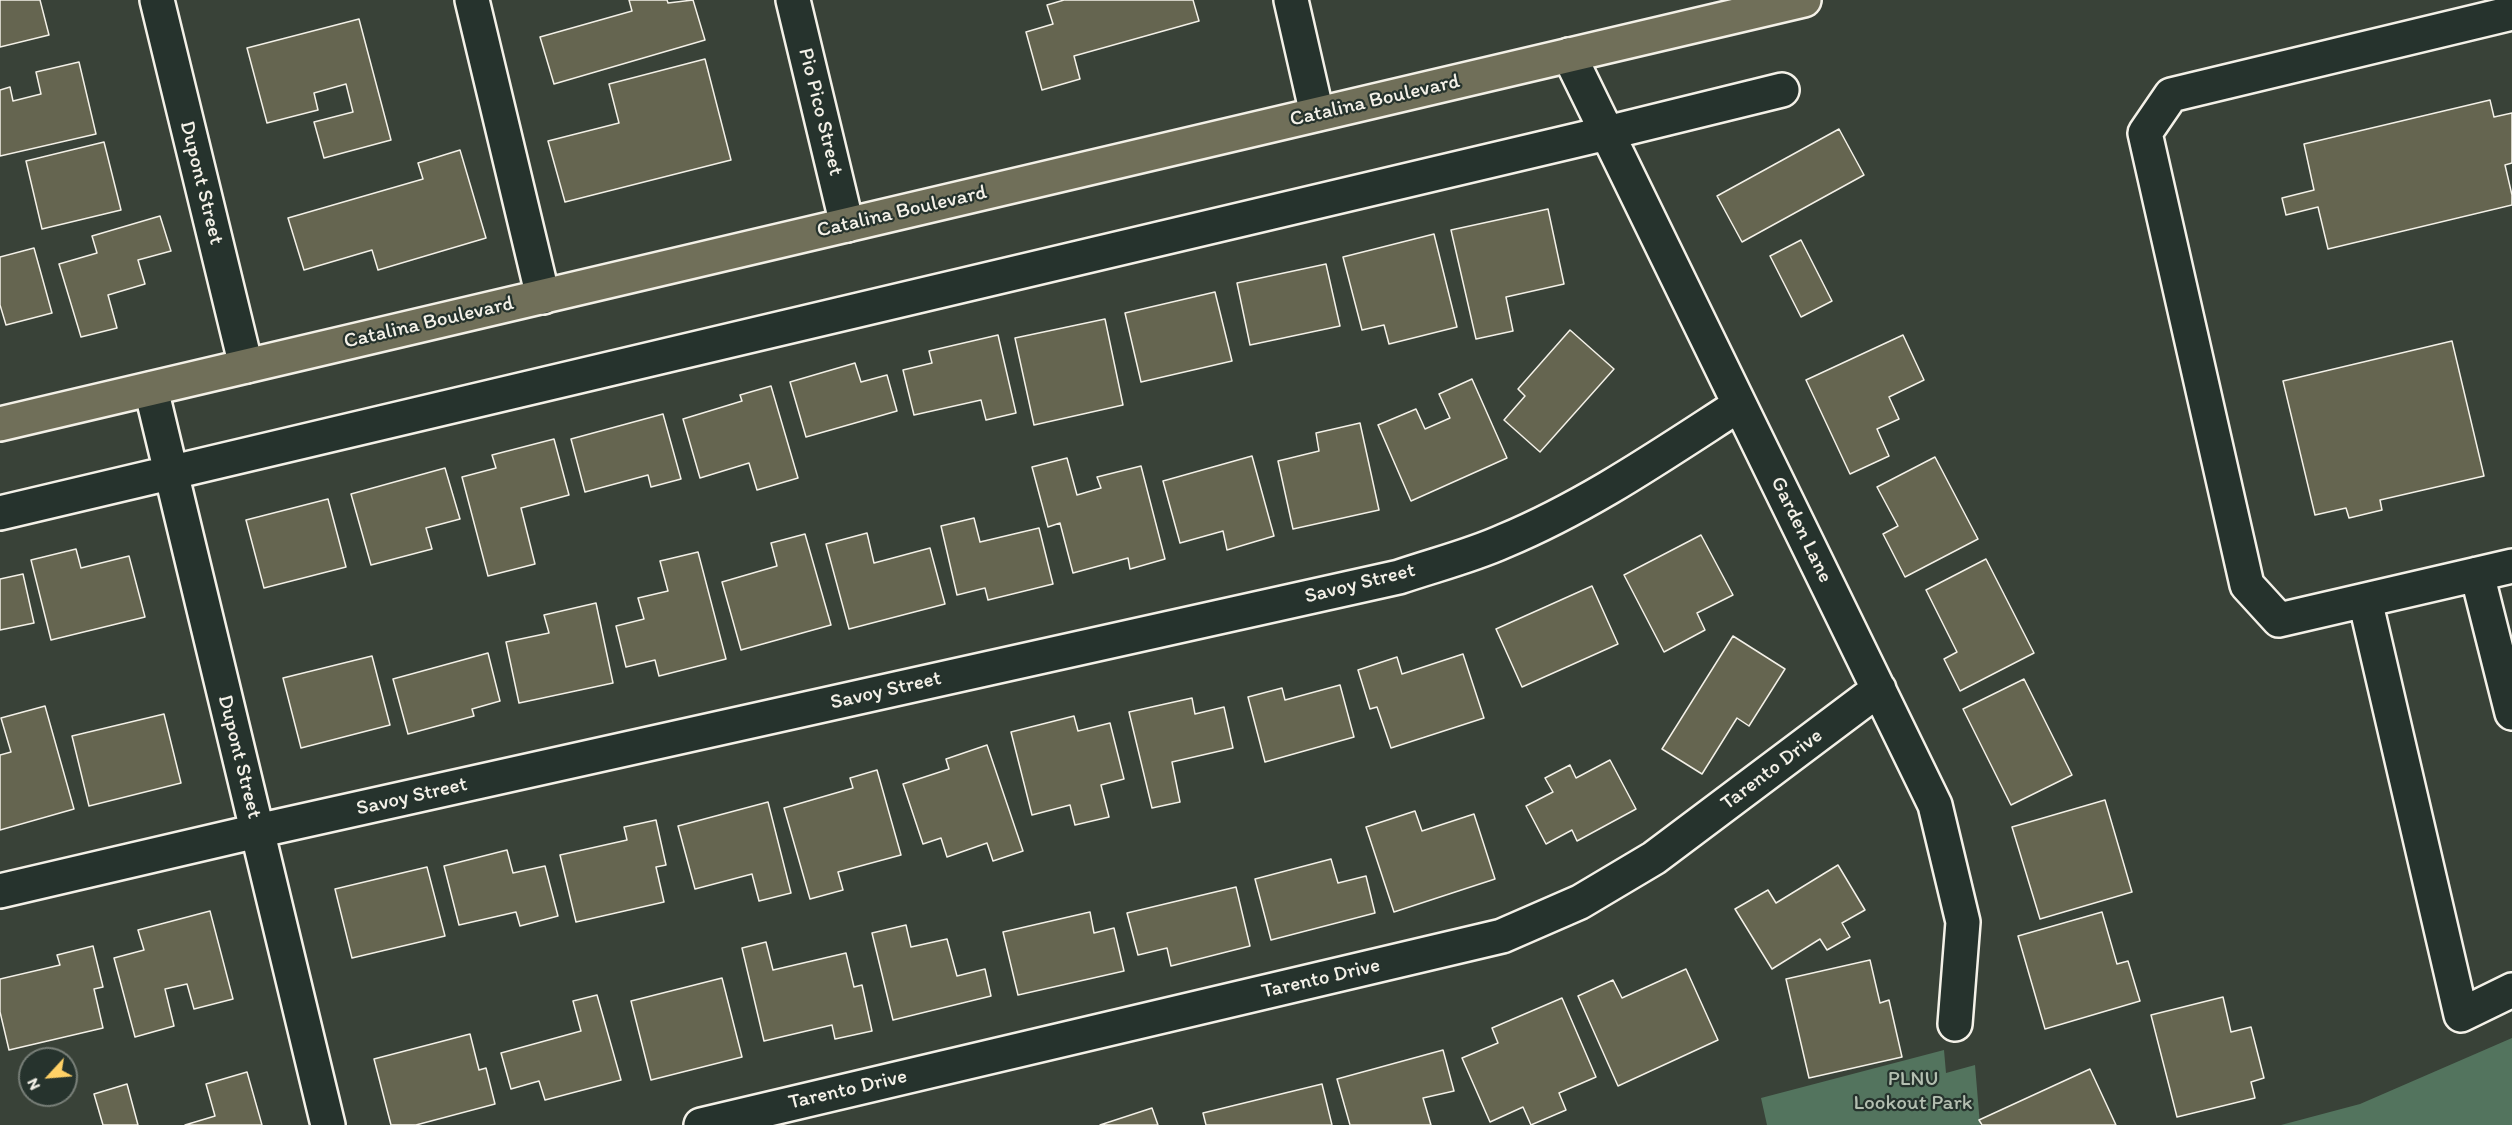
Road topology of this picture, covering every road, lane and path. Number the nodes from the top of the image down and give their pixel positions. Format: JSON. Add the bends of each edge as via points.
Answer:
{"nodes":[{"id":1,"x":157,"y":0,"type":"edge"},
{"id":2,"x":472,"y":0,"type":"edge"},
{"id":3,"x":793,"y":0,"type":"edge"},
{"id":4,"x":1291,"y":0,"type":"edge"},
{"id":5,"x":1804,"y":0,"type":"edge"},
{"id":6,"x":2512,"y":13,"type":"edge"},
{"id":7,"x":1569,"y":55,"type":"junction"},
{"id":8,"x":1782,"y":90,"type":"dead end"},
{"id":9,"x":1317,"y":114,"type":"junction"},
{"id":10,"x":1607,"y":133,"type":"junction"},
{"id":11,"x":847,"y":225,"type":"junction"},
{"id":12,"x":543,"y":297,"type":"junction"},
{"id":13,"x":246,"y":366,"type":"junction"},
{"id":14,"x":151,"y":389,"type":"junction"},
{"id":15,"x":1739,"y":405,"type":"junction"},
{"id":16,"x":0,"y":424,"type":"edge"},
{"id":17,"x":171,"y":472,"type":"junction"},
{"id":18,"x":0,"y":513,"type":"edge"},
{"id":19,"x":2512,"y":566,"type":"edge"},
{"id":20,"x":2477,"y":574,"type":"junction"},
{"id":21,"x":2365,"y":600,"type":"junction"},
{"id":22,"x":1879,"y":689,"type":"junction"},
{"id":23,"x":2512,"y":713,"type":"edge"},
{"id":24,"x":257,"y":831,"type":"junction"},
{"id":25,"x":0,"y":891,"type":"edge"},
{"id":26,"x":2512,"y":990,"type":"edge"},
{"id":27,"x":1955,"y":1024,"type":"dead end"},
{"id":28,"x":328,"y":1125,"type":"edge"},
{"id":29,"x":701,"y":1125,"type":"edge"}],
"edges":[{"from":1,"to":13,"type":"street","name":"Dupont Street"},
{"from":2,"to":12,"type":"street"},
{"from":3,"to":11,"type":"street","name":"Pio Pico Street"},
{"from":4,"to":9,"type":"street"},
{"from":5,"to":7,"type":"main road","name":"Catalina Boulevard"},
{"from":6,"to":21,"type":"street","via":[[2171,95],[2145,133],[2247,585],[2279,620]]},
{"from":7,"to":9,"type":"main road","name":"Catalina Boulevard"},
{"from":7,"to":10,"type":"street","name":"Garden Lane"},
{"from":8,"to":10,"type":"street"},
{"from":9,"to":11,"type":"main road","name":"Catalina Boulevard"},
{"from":10,"to":15,"type":"street","name":"Garden Lane"},
{"from":10,"to":17,"type":"street"},
{"from":11,"to":12,"type":"main road","name":"Catalina Boulevard"},
{"from":12,"to":13,"type":"main road","name":"Catalina Boulevard"},
{"from":13,"to":14,"type":"main road","name":"Catalina Boulevard"},
{"from":14,"to":16,"type":"main road","name":"Catalina Boulevard"},
{"from":14,"to":17,"type":"street","name":"Dupont Street"},
{"from":15,"to":22,"type":"street","name":"Garden Lane"},
{"from":15,"to":24,"type":"street","name":"Savoy Street","via":[[1564,513],[1502,542],[1399,577]]},
{"from":17,"to":18,"type":"street"},
{"from":17,"to":24,"type":"street","name":"Dupont Street"},
{"from":19,"to":20,"type":"street"},
{"from":20,"to":21,"type":"street"},
{"from":20,"to":23,"type":"street"},
{"from":21,"to":26,"type":"street","via":[[2461,1015]]},
{"from":22,"to":27,"type":"street","name":"Garden Lane","via":[[1935,805],[1963,922]]},
{"from":22,"to":29,"type":"street","name":"Tarento Drive","via":[[1654,858],[1580,902],[1502,936]]},
{"from":24,"to":25,"type":"street","name":"Savoy Street"},
{"from":24,"to":28,"type":"street","name":"Dupont Street"}]}
